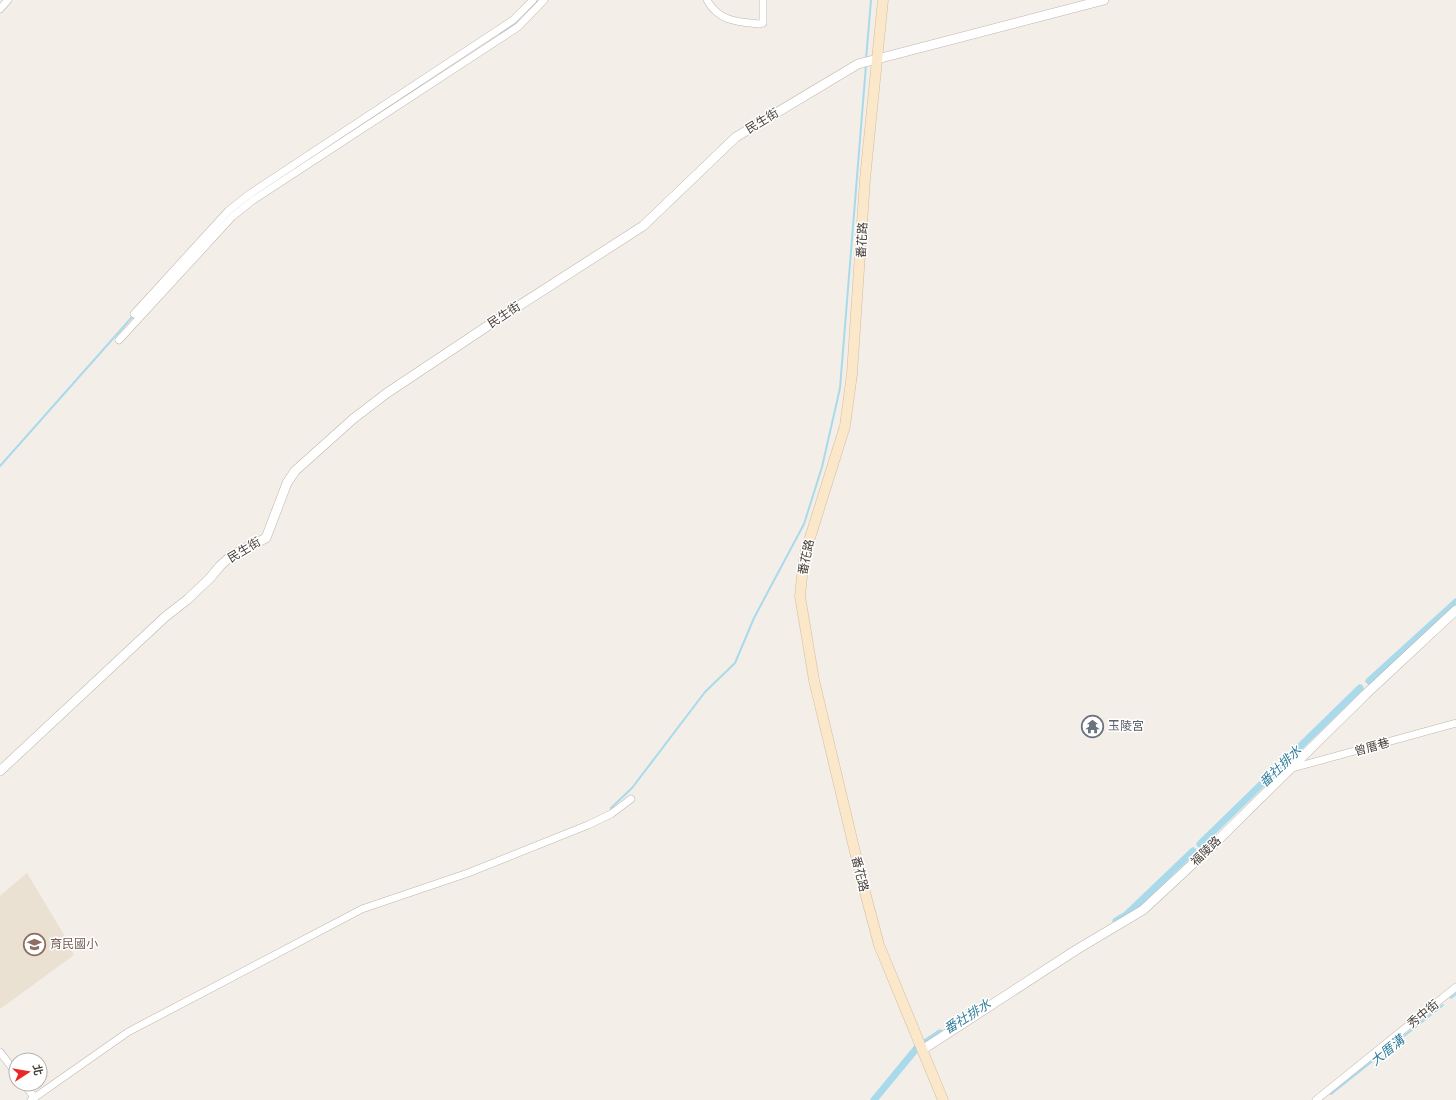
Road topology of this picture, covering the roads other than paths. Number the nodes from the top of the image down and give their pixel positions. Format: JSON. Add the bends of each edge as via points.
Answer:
{"nodes":[{"id":1,"x":8,"y":0,"type":"edge"},
{"id":2,"x":533,"y":0,"type":"edge"},
{"id":3,"x":544,"y":0,"type":"edge"},
{"id":4,"x":707,"y":0,"type":"edge"},
{"id":5,"x":763,"y":0,"type":"edge"},
{"id":6,"x":883,"y":0,"type":"edge"},
{"id":7,"x":1104,"y":0,"type":"edge"},
{"id":8,"x":0,"y":9,"type":"edge"},
{"id":9,"x":876,"y":59,"type":"junction"},
{"id":10,"x":134,"y":314,"type":"dead end"},
{"id":11,"x":119,"y":340,"type":"dead end"},
{"id":12,"x":1456,"y":610,"type":"edge"},
{"id":13,"x":1456,"y":723,"type":"edge"},
{"id":14,"x":1287,"y":770,"type":"junction"},
{"id":15,"x":0,"y":771,"type":"edge"},
{"id":16,"x":630,"y":800,"type":"dead end"},
{"id":17,"x":1456,"y":987,"type":"edge"},
{"id":18,"x":922,"y":1050,"type":"junction"},
{"id":19,"x":0,"y":1052,"type":"edge"},
{"id":20,"x":8,"y":1062,"type":"edge"},
{"id":21,"x":33,"y":1099,"type":"edge"},
{"id":22,"x":943,"y":1100,"type":"edge"},
{"id":23,"x":1316,"y":1100,"type":"edge"}],
"edges":[{"from":1,"to":8,"type":"street"},
{"from":2,"to":10,"type":"street","via":[[513,20],[248,194],[228,210]]},
{"from":3,"to":11,"type":"street","via":[[518,27],[252,201],[232,217]]},
{"from":4,"to":5,"type":"street","via":[[717,15],[759,24],[763,23]]},
{"from":6,"to":9,"type":"main road","name":"番花路"},
{"from":7,"to":9,"type":"street","name":"民生街"},
{"from":9,"to":15,"type":"street","name":"民生街","via":[[858,64],[736,137],[643,226],[386,393],[353,419],[295,471],[287,483],[266,538],[232,555],[188,599],[165,617]]},
{"from":9,"to":18,"type":"main road","name":"番花路","via":[[852,374],[845,426],[804,557],[800,596],[814,680],[879,945]]},
{"from":12,"to":14,"type":"street","name":"福陵路"},
{"from":13,"to":14,"type":"street","name":"曾厝巷"},
{"from":14,"to":18,"type":"street","name":"福陵路","via":[[1212,846],[1143,910],[1076,950]]},
{"from":16,"to":21,"type":"street","via":[[612,814],[588,825],[468,873],[362,909],[128,1032]]},
{"from":17,"to":23,"type":"street","name":"秀中街"},
{"from":18,"to":22,"type":"main road","name":"番花路"},
{"from":19,"to":20,"type":"street"}]}
